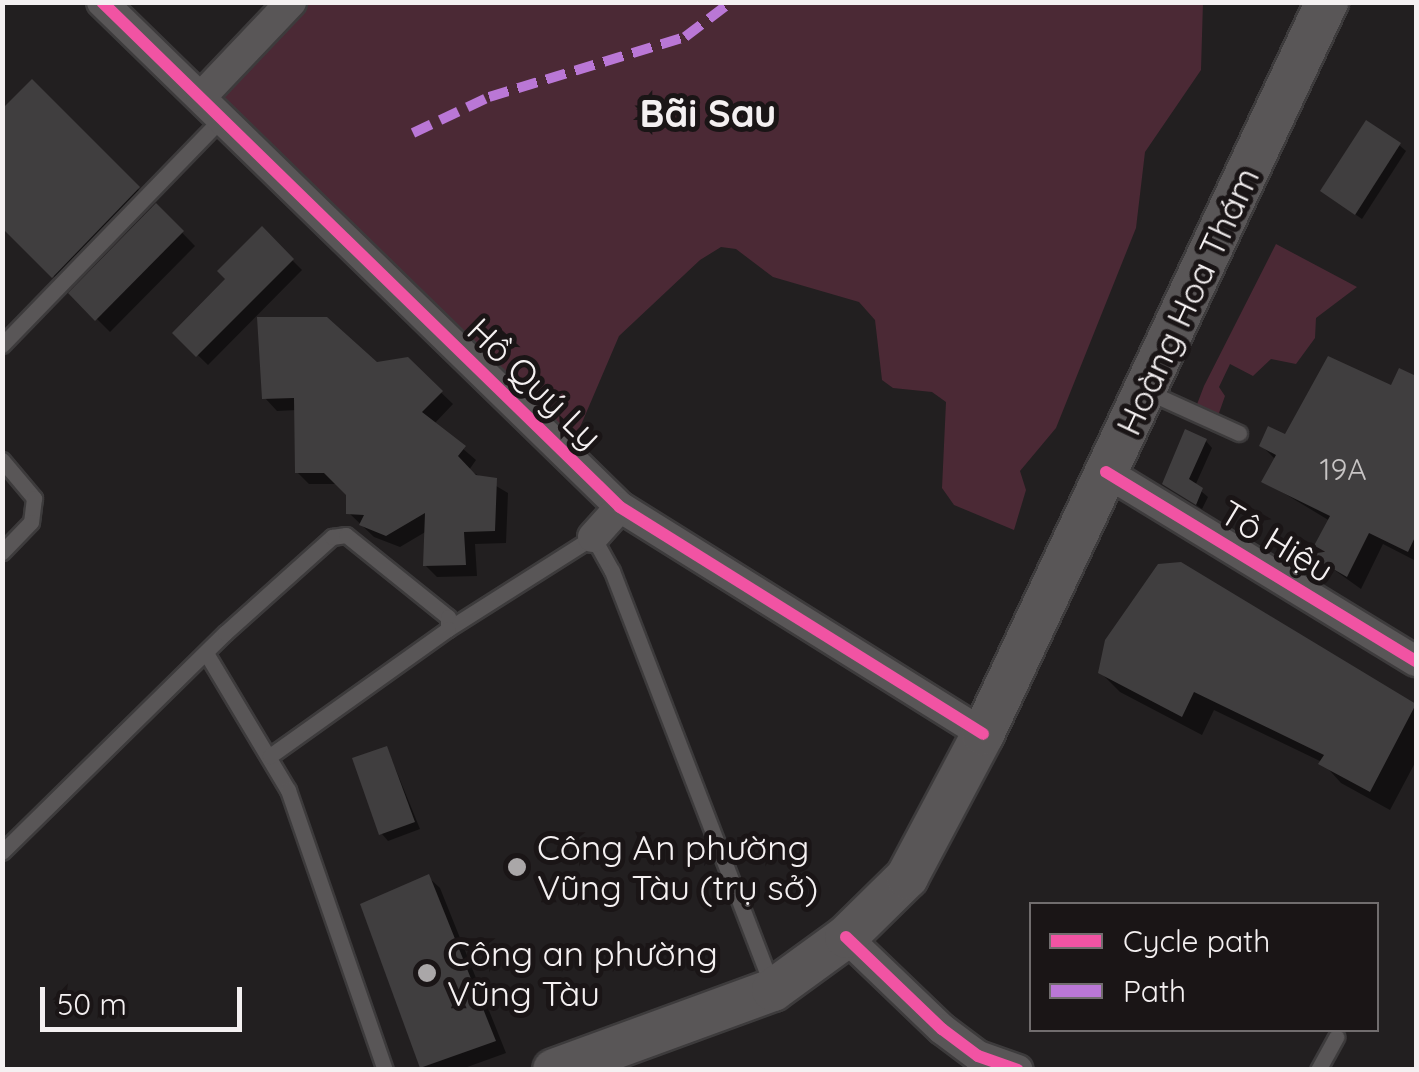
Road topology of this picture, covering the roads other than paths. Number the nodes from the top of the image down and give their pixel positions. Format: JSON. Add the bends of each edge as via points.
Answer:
{"nodes":[{"id":1,"x":102,"y":2,"type":"edge"},
{"id":2,"x":291,"y":2,"type":"edge"},
{"id":3,"x":1327,"y":2,"type":"edge"},
{"id":4,"x":212,"y":108,"type":"junction"},
{"id":5,"x":2,"y":345,"type":"edge"},
{"id":6,"x":1146,"y":391,"type":"junction"},
{"id":7,"x":1238,"y":433,"type":"dead end"},
{"id":8,"x":2,"y":460,"type":"edge"},
{"id":9,"x":1106,"y":472,"type":"junction"},
{"id":10,"x":620,"y":507,"type":"junction"},
{"id":11,"x":593,"y":538,"type":"junction"},
{"id":12,"x":2,"y":552,"type":"edge"},
{"id":13,"x":448,"y":629,"type":"junction"},
{"id":14,"x":206,"y":653,"type":"junction"},
{"id":15,"x":1416,"y":661,"type":"edge"},
{"id":16,"x":983,"y":734,"type":"junction"},
{"id":17,"x":270,"y":756,"type":"junction"},
{"id":18,"x":2,"y":852,"type":"edge"},
{"id":19,"x":846,"y":937,"type":"junction"},
{"id":20,"x":773,"y":990,"type":"junction"},
{"id":21,"x":1336,"y":1037,"type":"dead end"},
{"id":22,"x":384,"y":1070,"type":"edge"},
{"id":23,"x":554,"y":1070,"type":"edge"},
{"id":24,"x":1018,"y":1070,"type":"edge"},
{"id":25,"x":1318,"y":1070,"type":"edge"}],
"edges":[{"from":1,"to":4,"type":"street","name":"Hồ Quý Ly"},
{"from":2,"to":4,"type":"street"},
{"from":3,"to":6,"type":"main road","name":"Hoàng Hoa Thám"},
{"from":4,"to":5,"type":"lane"},
{"from":4,"to":10,"type":"street","name":"Hồ Quý Ly"},
{"from":6,"to":7,"type":"lane"},
{"from":6,"to":9,"type":"main road","name":"Hoàng Hoa Thám"},
{"from":8,"to":12,"type":"lane","via":[[34,498],[31,522]]},
{"from":9,"to":15,"type":"street","name":"Tô Hiệu"},
{"from":9,"to":16,"type":"main road","name":"Hoàng Hoa Thám"},
{"from":10,"to":11,"type":"street"},
{"from":10,"to":16,"type":"street","name":"Hồ Quý Ly"},
{"from":11,"to":13,"type":"lane"},
{"from":11,"to":20,"type":"lane","via":[[612,571]]},
{"from":13,"to":14,"type":"lane","via":[[448,618],[346,535],[332,537]]},
{"from":13,"to":17,"type":"lane"},
{"from":14,"to":17,"type":"lane"},
{"from":14,"to":18,"type":"lane"},
{"from":16,"to":19,"type":"main road","name":"Hoàng Hoa Thám","via":[[907,877]]},
{"from":17,"to":22,"type":"lane"},
{"from":19,"to":20,"type":"main road","name":"Hoàng Hoa Thám"},
{"from":19,"to":24,"type":"street","via":[[942,1029],[978,1056]]},
{"from":20,"to":23,"type":"main road","name":"Hoàng Hoa Thám"},
{"from":21,"to":25,"type":"lane"}]}
